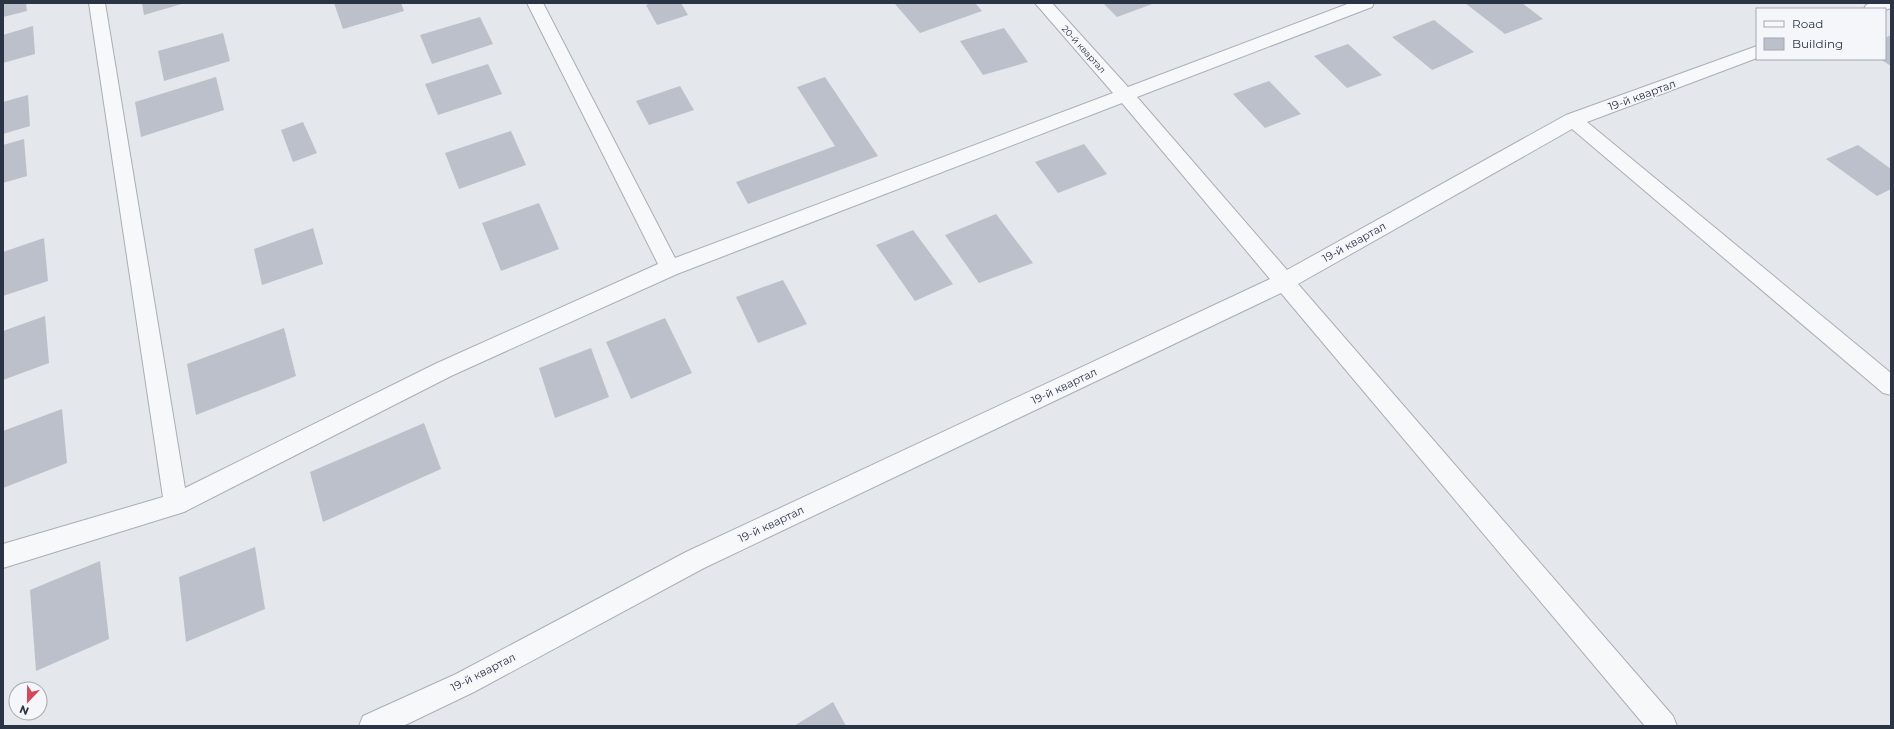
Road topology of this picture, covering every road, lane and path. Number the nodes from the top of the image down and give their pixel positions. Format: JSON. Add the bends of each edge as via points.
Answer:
{"nodes":[{"id":1,"x":97,"y":3,"type":"edge"},
{"id":2,"x":535,"y":3,"type":"edge"},
{"id":3,"x":1043,"y":3,"type":"edge"},
{"id":4,"x":1366,"y":3,"type":"edge"},
{"id":5,"x":1888,"y":3,"type":"edge"},
{"id":6,"x":1875,"y":8,"type":"edge"},
{"id":7,"x":1756,"y":52,"type":"edge"},
{"id":8,"x":1125,"y":95,"type":"junction"},
{"id":9,"x":1573,"y":120,"type":"junction"},
{"id":10,"x":670,"y":268,"type":"junction"},
{"id":11,"x":1284,"y":282,"type":"junction"},
{"id":12,"x":1891,"y":386,"type":"edge"},
{"id":13,"x":176,"y":504,"type":"junction"},
{"id":14,"x":3,"y":556,"type":"edge"},
{"id":15,"x":372,"y":726,"type":"edge"},
{"id":16,"x":1663,"y":726,"type":"edge"}],
"edges":[{"from":1,"to":13,"type":"street"},
{"from":2,"to":10,"type":"street"},
{"from":3,"to":8,"type":"street","name":"20-й квартал"},
{"from":4,"to":8,"type":"street"},
{"from":5,"to":6,"type":"street"},
{"from":7,"to":9,"type":"street","name":"19-й квартал"},
{"from":8,"to":10,"type":"street"},
{"from":8,"to":11,"type":"street","name":"20-й квартал"},
{"from":9,"to":11,"type":"street","name":"19-й квартал"},
{"from":9,"to":12,"type":"street"},
{"from":10,"to":13,"type":"street","via":[[443,370]]},
{"from":11,"to":15,"type":"street","name":"19-й квартал","via":[[695,560],[465,683]]},
{"from":11,"to":16,"type":"street","name":"20-й квартал"},
{"from":13,"to":14,"type":"street"}]}
